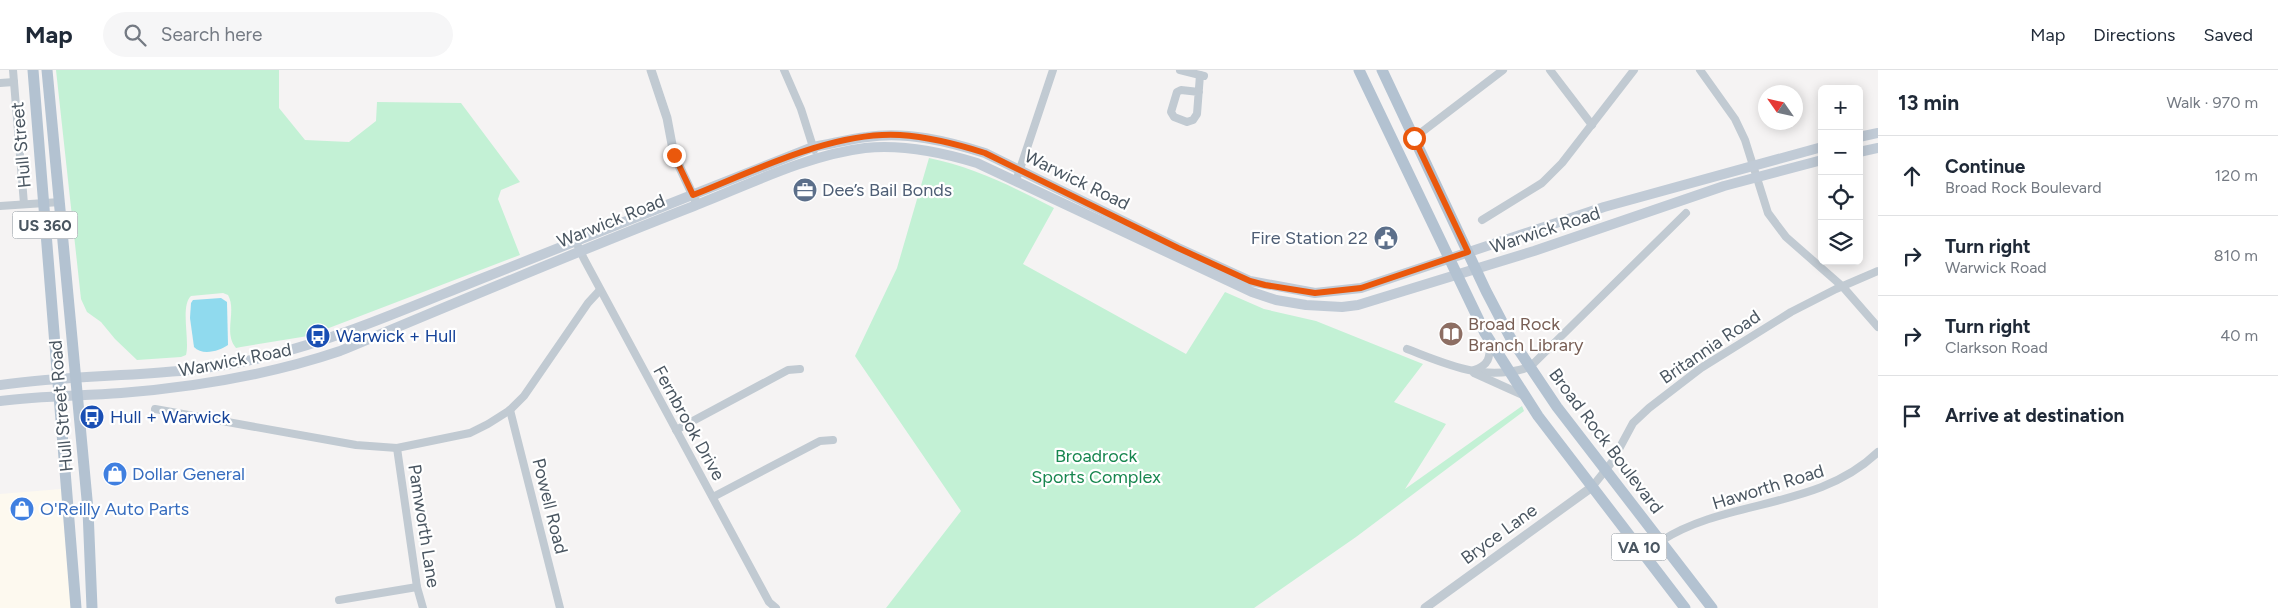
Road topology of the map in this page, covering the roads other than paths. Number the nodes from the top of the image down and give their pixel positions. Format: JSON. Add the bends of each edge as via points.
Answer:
{"nodes":[{"id":1,"x":13,"y":70,"type":"edge"},
{"id":2,"x":32,"y":70,"type":"edge"},
{"id":3,"x":47,"y":70,"type":"edge"},
{"id":4,"x":651,"y":70,"type":"edge"},
{"id":5,"x":784,"y":70,"type":"edge"},
{"id":6,"x":1053,"y":70,"type":"edge"},
{"id":7,"x":1180,"y":70,"type":"edge"},
{"id":8,"x":1359,"y":70,"type":"edge"},
{"id":9,"x":1382,"y":70,"type":"edge"},
{"id":10,"x":1503,"y":70,"type":"edge"},
{"id":11,"x":1550,"y":70,"type":"edge"},
{"id":12,"x":1634,"y":70,"type":"edge"},
{"id":13,"x":1700,"y":70,"type":"edge"},
{"id":14,"x":14,"y":82,"type":"junction"},
{"id":15,"x":0,"y":83,"type":"edge"},
{"id":16,"x":1199,"y":92,"type":"junction"},
{"id":17,"x":1592,"y":126,"type":"junction"},
{"id":18,"x":1878,"y":133,"type":"edge"},
{"id":19,"x":1863,"y":136,"type":"edge"},
{"id":20,"x":1414,"y":138,"type":"junction"},
{"id":21,"x":813,"y":147,"type":"junction"},
{"id":22,"x":1818,"y":148,"type":"edge"},
{"id":23,"x":1878,"y":148,"type":"edge"},
{"id":24,"x":1863,"y":151,"type":"edge"},
{"id":25,"x":817,"y":158,"type":"junction"},
{"id":26,"x":1818,"y":161,"type":"edge"},
{"id":27,"x":1753,"y":165,"type":"junction"},
{"id":28,"x":1020,"y":170,"type":"junction"},
{"id":29,"x":1757,"y":177,"type":"junction"},
{"id":30,"x":1016,"y":181,"type":"junction"},
{"id":31,"x":695,"y":200,"type":"junction"},
{"id":32,"x":60,"y":202,"type":"junction"},
{"id":33,"x":24,"y":204,"type":"junction"},
{"id":34,"x":43,"y":204,"type":"junction"},
{"id":35,"x":0,"y":206,"type":"edge"},
{"id":36,"x":1686,"y":213,"type":"dead end"},
{"id":37,"x":1482,"y":220,"type":"dead end"},
{"id":38,"x":578,"y":246,"type":"junction"},
{"id":39,"x":1468,"y":252,"type":"junction"},
{"id":40,"x":1449,"y":259,"type":"junction"},
{"id":41,"x":1476,"y":270,"type":"junction"},
{"id":42,"x":1878,"y":271,"type":"edge"},
{"id":43,"x":1457,"y":275,"type":"junction"},
{"id":44,"x":1842,"y":286,"type":"junction"},
{"id":45,"x":600,"y":290,"type":"junction"},
{"id":46,"x":1878,"y":328,"type":"edge"},
{"id":47,"x":1490,"y":341,"type":"junction"},
{"id":48,"x":1407,"y":349,"type":"dead end"},
{"id":49,"x":1530,"y":367,"type":"junction"},
{"id":50,"x":800,"y":369,"type":"dead end"},
{"id":51,"x":1470,"y":371,"type":"junction"},
{"id":52,"x":1510,"y":374,"type":"junction"},
{"id":53,"x":76,"y":378,"type":"junction"},
{"id":54,"x":58,"y":379,"type":"junction"},
{"id":55,"x":0,"y":385,"type":"edge"},
{"id":56,"x":59,"y":396,"type":"junction"},
{"id":57,"x":78,"y":396,"type":"junction"},
{"id":58,"x":1525,"y":396,"type":"junction"},
{"id":59,"x":0,"y":401,"type":"edge"},
{"id":60,"x":155,"y":409,"type":"dead end"},
{"id":61,"x":510,"y":410,"type":"junction"},
{"id":62,"x":676,"y":430,"type":"junction"},
{"id":63,"x":833,"y":440,"type":"dead end"},
{"id":64,"x":396,"y":448,"type":"junction"},
{"id":65,"x":1878,"y":452,"type":"edge"},
{"id":66,"x":1606,"y":470,"type":"junction"},
{"id":67,"x":1592,"y":487,"type":"junction"},
{"id":68,"x":713,"y":497,"type":"junction"},
{"id":69,"x":1661,"y":541,"type":"junction"},
{"id":70,"x":418,"y":587,"type":"junction"},
{"id":71,"x":339,"y":600,"type":"dead end"},
{"id":72,"x":76,"y":608,"type":"edge"},
{"id":73,"x":92,"y":608,"type":"edge"},
{"id":74,"x":423,"y":608,"type":"edge"},
{"id":75,"x":560,"y":608,"type":"edge"},
{"id":76,"x":776,"y":608,"type":"edge"},
{"id":77,"x":1425,"y":608,"type":"edge"},
{"id":78,"x":1686,"y":608,"type":"edge"},
{"id":79,"x":1712,"y":608,"type":"edge"}],
"edges":[{"from":1,"to":14,"type":"street"},
{"from":2,"to":34,"type":"main road","name":"Hull Street","number":"US 360"},
{"from":3,"to":32,"type":"main road","name":"Hull Street","number":"US 360"},
{"from":4,"to":31,"type":"street","via":[[667,118],[674,155]]},
{"from":5,"to":21,"type":"street"},
{"from":6,"to":28,"type":"street"},
{"from":7,"to":16,"type":"street","via":[[1202,76]]},
{"from":8,"to":40,"type":"main road","number":"VA 10"},
{"from":9,"to":20,"type":"main road","name":"Broad Rock Boulevard","number":"VA 10"},
{"from":10,"to":20,"type":"street"},
{"from":11,"to":17,"type":"street"},
{"from":12,"to":17,"type":"street"},
{"from":13,"to":27,"type":"street","via":[[1735,119]]},
{"from":14,"to":15,"type":"street"},
{"from":14,"to":33,"type":"street"},
{"from":16,"to":16,"type":"street","via":[[1197,114],[1193,120],[1188,122],[1174,117],[1171,112],[1177,92]]},
{"from":17,"to":37,"type":"street","via":[[1562,164],[1542,183]]},
{"from":18,"to":19,"type":"main road"},
{"from":20,"to":39,"type":"main road","name":"Broad Rock Boulevard","number":"VA 10"},
{"from":21,"to":25,"type":"street"},
{"from":21,"to":28,"type":"main road","name":"Warwick Road","via":[[867,136],[899,135],[952,142]]},
{"from":21,"to":31,"type":"main road","name":"Warwick Road"},
{"from":22,"to":27,"type":"main road","name":"Warwick Road"},
{"from":23,"to":24,"type":"main road"},
{"from":25,"to":30,"type":"main road","name":"Warwick Road","via":[[865,148],[911,149],[945,153]]},
{"from":25,"to":31,"type":"main road","name":"Warwick Road"},
{"from":26,"to":29,"type":"main road","name":"Warwick Road"},
{"from":27,"to":29,"type":"street"},
{"from":27,"to":39,"type":"main road","name":"Warwick Road","via":[[1604,207]]},
{"from":28,"to":30,"type":"street"},
{"from":28,"to":40,"type":"main road","name":"Warwick Road","via":[[1178,248],[1265,285],[1315,293],[1361,288]]},
{"from":29,"to":41,"type":"main road","name":"Warwick Road"},
{"from":29,"to":44,"type":"street","via":[[1768,213],[1779,229]]},
{"from":30,"to":43,"type":"main road","name":"Warwick Road","via":[[1252,292],[1276,300],[1342,307],[1373,301]]},
{"from":31,"to":38,"type":"main road","name":"Warwick Road"},
{"from":32,"to":34,"type":"street"},
{"from":32,"to":53,"type":"main road","name":"Hull Street Road","number":"US 360"},
{"from":33,"to":34,"type":"street"},
{"from":33,"to":35,"type":"street"},
{"from":34,"to":54,"type":"main road","name":"Hull Street","number":"US 360"},
{"from":36,"to":49,"type":"street"},
{"from":38,"to":45,"type":"street","name":"Fernbrook Drive"},
{"from":38,"to":53,"type":"main road","name":"Warwick Road","via":[[367,324],[263,358],[158,373]]},
{"from":38,"to":57,"type":"main road","name":"Warwick Road","via":[[340,351],[300,364],[248,377],[186,386]]},
{"from":39,"to":40,"type":"main road","name":"Warwick Road"},
{"from":39,"to":41,"type":"main road","name":"Broad Rock Boulevard","number":"VA 10"},
{"from":40,"to":43,"type":"main road","number":"VA 10"},
{"from":41,"to":43,"type":"main road","name":"Warwick Road"},
{"from":41,"to":49,"type":"main road","name":"Broad Rock Boulevard","number":"VA 10"},
{"from":42,"to":44,"type":"street","name":"Britannia Road"},
{"from":43,"to":47,"type":"main road","number":"VA 10"},
{"from":44,"to":46,"type":"street"},
{"from":44,"to":66,"type":"street","name":"Britannia Road","via":[[1791,312],[1701,368],[1649,408],[1633,423]]},
{"from":45,"to":61,"type":"street","via":[[534,383]]},
{"from":45,"to":62,"type":"street","name":"Fernbrook Drive"},
{"from":47,"to":51,"type":"street","via":[[1487,363]]},
{"from":47,"to":52,"type":"main road","number":"VA 10"},
{"from":48,"to":51,"type":"street"},
{"from":49,"to":52,"type":"street"},
{"from":49,"to":66,"type":"main road","name":"Broad Rock Boulevard","number":"VA 10"},
{"from":50,"to":62,"type":"street","via":[[788,370]]},
{"from":51,"to":52,"type":"street"},
{"from":51,"to":58,"type":"street"},
{"from":52,"to":58,"type":"main road","number":"VA 10"},
{"from":53,"to":54,"type":"main road","name":"Warwick Road"},
{"from":53,"to":57,"type":"main road","name":"Hull Street Road","number":"US 360"},
{"from":54,"to":55,"type":"main road","name":"Warwick Road"},
{"from":54,"to":56,"type":"main road","name":"Hull Street","number":"US 360"},
{"from":56,"to":57,"type":"main road","name":"Warwick Road"},
{"from":56,"to":59,"type":"main road","name":"Warwick Road"},
{"from":56,"to":72,"type":"main road","name":"Hull Street Road","number":"US 360"},
{"from":57,"to":73,"type":"main road","name":"Hull Street Road","number":"US 360"},
{"from":58,"to":67,"type":"main road","number":"VA 10"},
{"from":60,"to":64,"type":"street","via":[[356,445]]},
{"from":61,"to":64,"type":"street","via":[[470,433]]},
{"from":61,"to":75,"type":"street","name":"Powell Road"},
{"from":62,"to":68,"type":"street","name":"Fernbrook Drive"},
{"from":63,"to":68,"type":"street","via":[[820,441]]},
{"from":64,"to":70,"type":"street","name":"Pamworth Lane"},
{"from":65,"to":69,"type":"street","name":"Haworth Road","via":[[1845,478],[1815,491],[1706,521]]},
{"from":66,"to":67,"type":"street","name":"Britannia Road"},
{"from":66,"to":69,"type":"main road","name":"Broad Rock Boulevard","number":"VA 10"},
{"from":67,"to":77,"type":"street","name":"Bryce Lane"},
{"from":67,"to":78,"type":"main road","number":"VA 10"},
{"from":68,"to":76,"type":"street","name":"Fernbrook Drive","via":[[768,602]]},
{"from":69,"to":79,"type":"main road","name":"Broad Rock Boulevard","number":"VA 10"},
{"from":70,"to":71,"type":"street"},
{"from":70,"to":74,"type":"street","name":"Pamworth Lane"}]}
